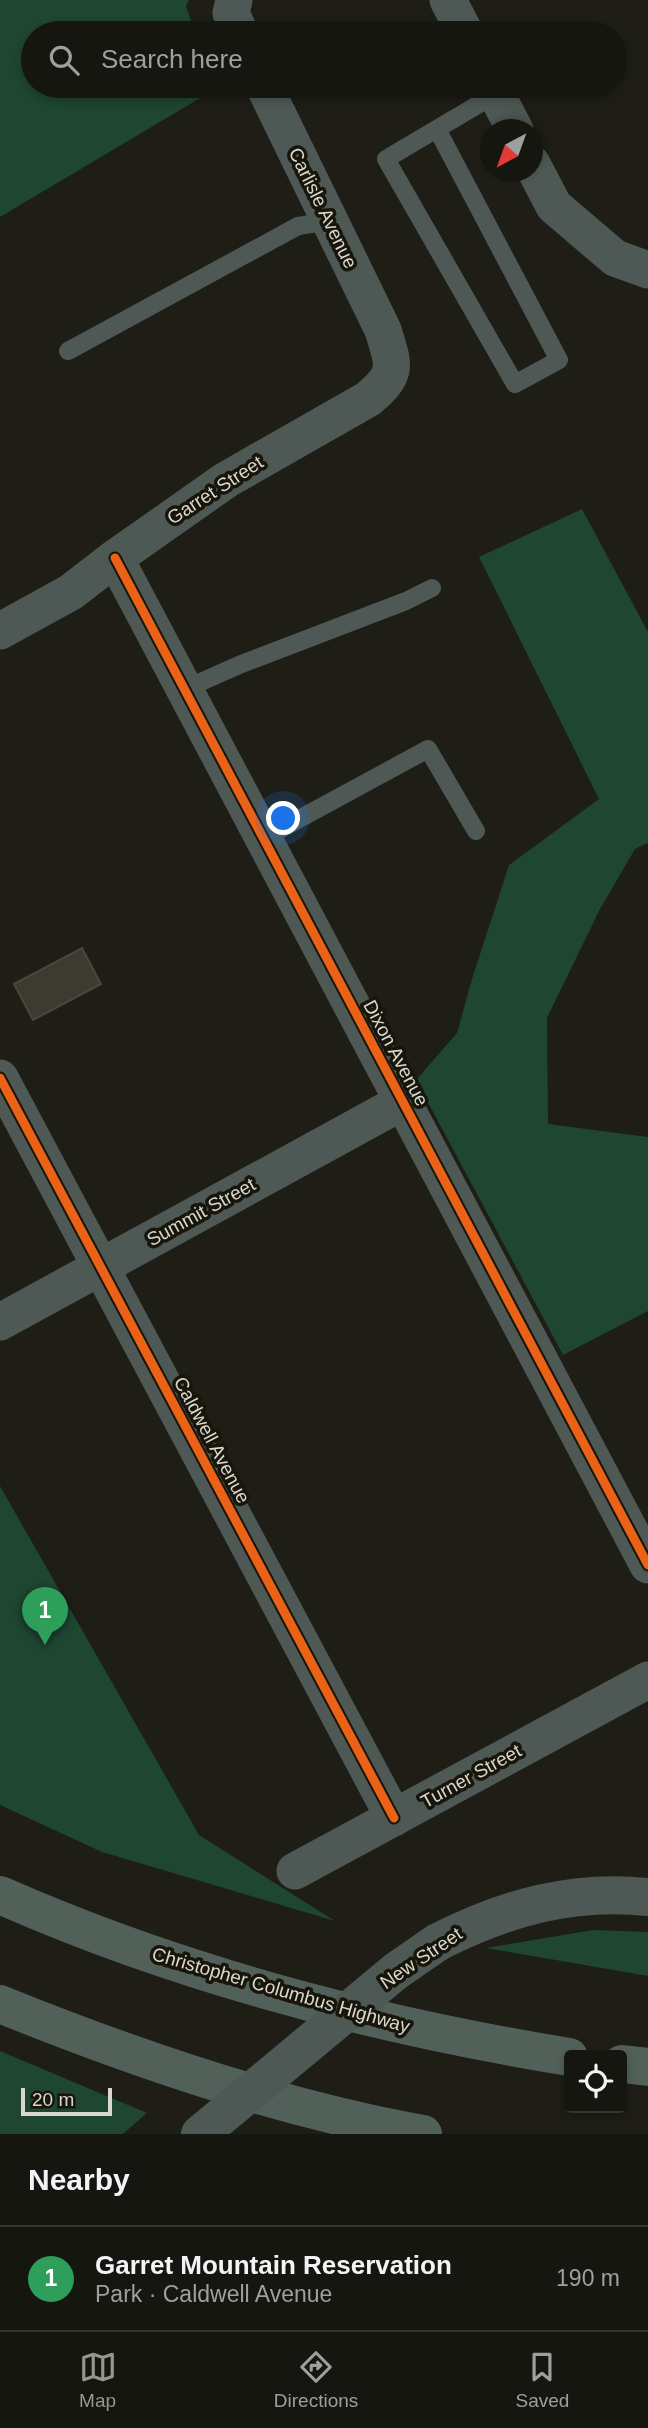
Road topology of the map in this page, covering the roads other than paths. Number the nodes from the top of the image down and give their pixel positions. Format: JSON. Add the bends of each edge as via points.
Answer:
{"nodes":[{"id":1,"x":448,"y":0,"type":"edge"},
{"id":2,"x":459,"y":21,"type":"edge"},
{"id":3,"x":270,"y":98,"type":"edge"},
{"id":4,"x":482,"y":98,"type":"edge"},
{"id":5,"x":498,"y":98,"type":"edge"},
{"id":6,"x":509,"y":119,"type":"edge"},
{"id":7,"x":437,"y":129,"type":"junction"},
{"id":8,"x":542,"y":182,"type":"edge"},
{"id":9,"x":330,"y":221,"type":"junction"},
{"id":10,"x":648,"y":270,"type":"edge"},
{"id":11,"x":383,"y":330,"type":"joint"},
{"id":12,"x":68,"y":351,"type":"dead end"},
{"id":13,"x":115,"y":558,"type":"junction"},
{"id":14,"x":432,"y":588,"type":"dead end"},
{"id":15,"x":0,"y":631,"type":"edge"},
{"id":16,"x":185,"y":689,"type":"junction"},
{"id":17,"x":476,"y":831,"type":"dead end"},
{"id":18,"x":264,"y":838,"type":"junction"},
{"id":19,"x":0,"y":1078,"type":"edge"},
{"id":20,"x":402,"y":1102,"type":"junction"},
{"id":21,"x":101,"y":1267,"type":"junction"},
{"id":22,"x":0,"y":1322,"type":"edge"},
{"id":23,"x":648,"y":1565,"type":"edge"},
{"id":24,"x":648,"y":1679,"type":"edge"},
{"id":25,"x":394,"y":1818,"type":"junction"},
{"id":26,"x":295,"y":1871,"type":"dead end"},
{"id":27,"x":0,"y":1895,"type":"edge"},
{"id":28,"x":648,"y":1897,"type":"edge"},
{"id":29,"x":0,"y":2004,"type":"edge"},
{"id":30,"x":564,"y":2056,"type":"edge"},
{"id":31,"x":627,"y":2065,"type":"edge"},
{"id":32,"x":648,"y":2067,"type":"edge"},
{"id":33,"x":200,"y":2134,"type":"edge"},
{"id":34,"x":424,"y":2134,"type":"edge"}],
"edges":[{"from":1,"to":2,"type":"street"},
{"from":3,"to":9,"type":"street","name":"Carlisle Avenue"},
{"from":4,"to":7,"type":"lane"},
{"from":5,"to":6,"type":"street"},
{"from":7,"to":7,"type":"lane","via":[[386,159],[515,384],[559,360]]},
{"from":8,"to":10,"type":"street","via":[[554,206],[615,258]]},
{"from":9,"to":11,"type":"street","name":"Carlisle Avenue"},
{"from":9,"to":12,"type":"lane","via":[[298,226]]},
{"from":11,"to":13,"type":"street","name":"Garret Street","via":[[392,361],[385,385],[226,480]]},
{"from":13,"to":15,"type":"street","name":"Garret Street","via":[[71,592]]},
{"from":13,"to":16,"type":"street","name":"Dixon Avenue"},
{"from":14,"to":16,"type":"lane"},
{"from":16,"to":18,"type":"street","name":"Dixon Avenue"},
{"from":17,"to":18,"type":"lane","via":[[428,748]]},
{"from":18,"to":20,"type":"street","name":"Dixon Avenue"},
{"from":19,"to":21,"type":"street","name":"Caldwell Avenue"},
{"from":20,"to":21,"type":"street","name":"Summit Street"},
{"from":20,"to":23,"type":"street","name":"Dixon Avenue"},
{"from":21,"to":22,"type":"street","name":"Summit Street"},
{"from":21,"to":25,"type":"street","name":"Caldwell Avenue"},
{"from":24,"to":25,"type":"street","name":"Turner Street"},
{"from":25,"to":26,"type":"street","name":"Turner Street"},
{"from":27,"to":30,"type":"highway","name":"Christopher Columbus Highway","via":[[138,1950],[244,1984],[460,2039]]},
{"from":28,"to":33,"type":"street","name":"New Street","bridge":true,"via":[[569,1897],[476,1922],[438,1942],[396,1971]]},
{"from":29,"to":34,"type":"highway","via":[[192,2074],[299,2106]]},
{"from":31,"to":32,"type":"highway"}]}
